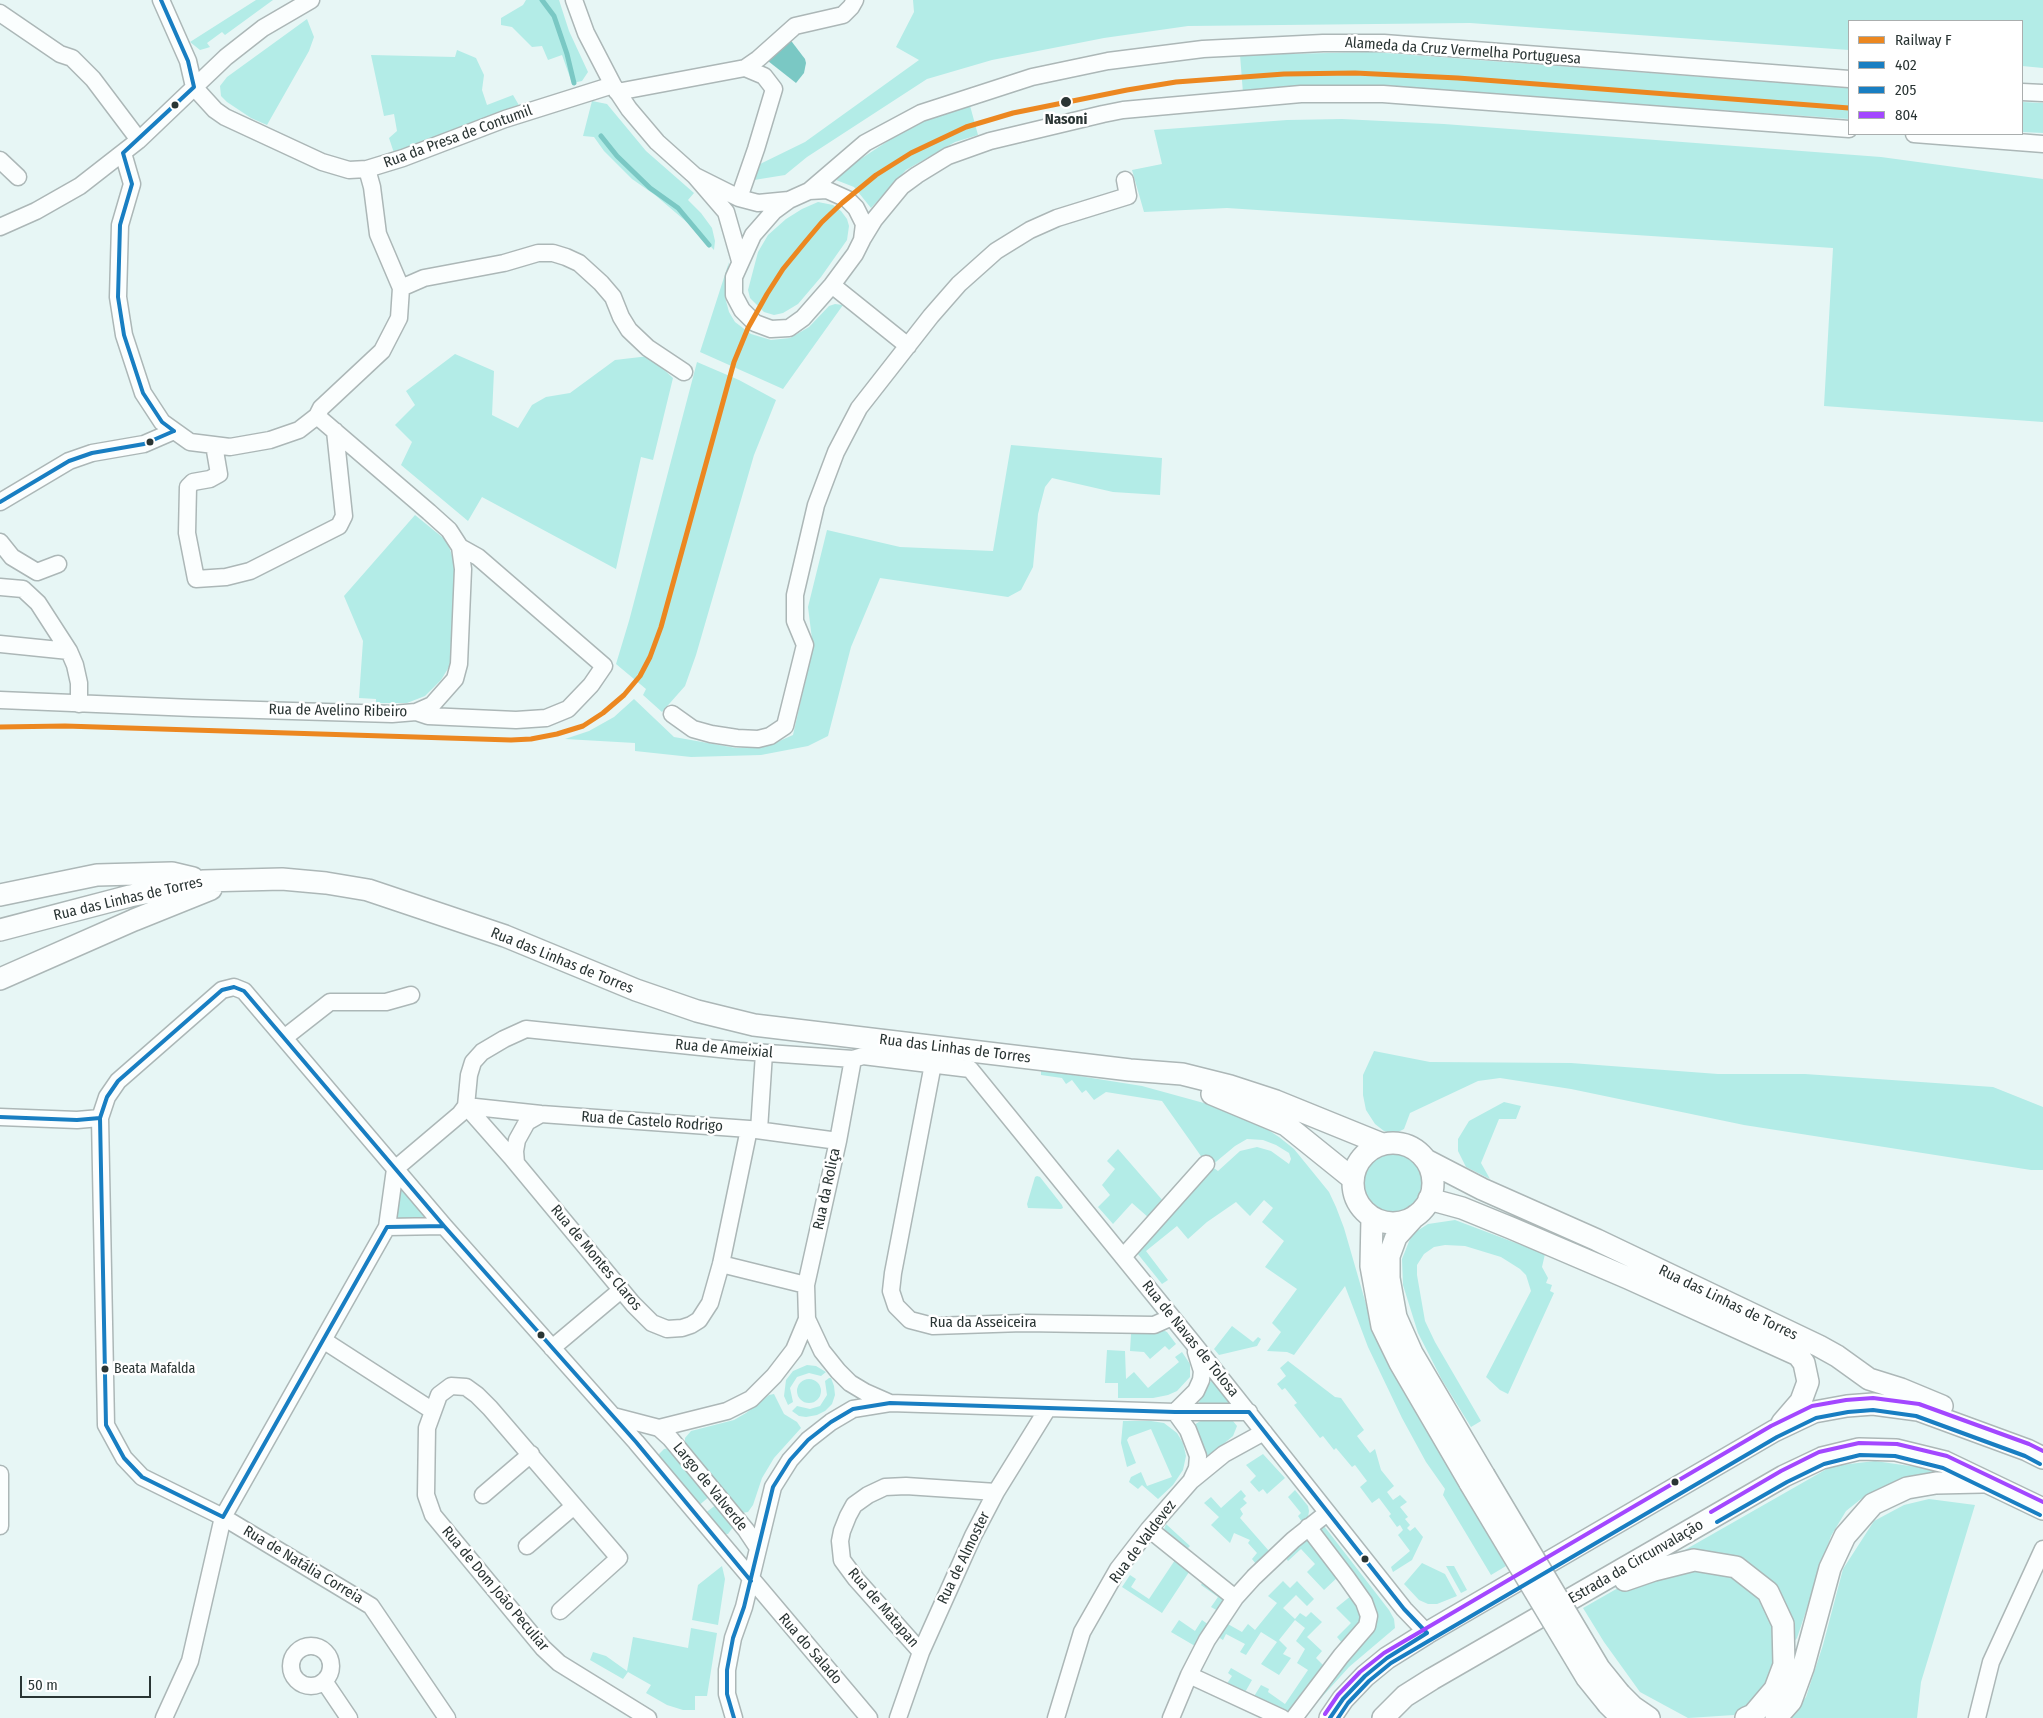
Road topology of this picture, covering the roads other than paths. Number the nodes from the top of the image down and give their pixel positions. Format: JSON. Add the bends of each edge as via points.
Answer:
{"nodes":[{"id":1,"x":161,"y":0,"type":"edge"},
{"id":2,"x":311,"y":0,"type":"edge"},
{"id":3,"x":574,"y":0,"type":"edge"},
{"id":4,"x":855,"y":0,"type":"edge"},
{"id":5,"x":0,"y":13,"type":"edge"},
{"id":6,"x":745,"y":68,"type":"junction"},
{"id":7,"x":1848,"y":78,"type":"edge"},
{"id":8,"x":194,"y":87,"type":"junction"},
{"id":9,"x":615,"y":89,"type":"junction"},
{"id":10,"x":2023,"y":92,"type":"edge"},
{"id":11,"x":2043,"y":93,"type":"edge"},
{"id":12,"x":1848,"y":129,"type":"edge"},
{"id":13,"x":1927,"y":135,"type":"edge"},
{"id":14,"x":138,"y":140,"type":"junction"},
{"id":15,"x":2043,"y":144,"type":"edge"},
{"id":16,"x":124,"y":153,"type":"junction"},
{"id":17,"x":0,"y":160,"type":"edge"},
{"id":18,"x":367,"y":169,"type":"junction"},
{"id":19,"x":695,"y":176,"type":"junction"},
{"id":20,"x":18,"y":177,"type":"dead end"},
{"id":21,"x":1125,"y":180,"type":"dead end"},
{"id":22,"x":809,"y":191,"type":"junction"},
{"id":23,"x":740,"y":198,"type":"junction"},
{"id":24,"x":789,"y":200,"type":"junction"},
{"id":25,"x":0,"y":227,"type":"edge"},
{"id":26,"x":862,"y":240,"type":"junction"},
{"id":27,"x":740,"y":261,"type":"junction"},
{"id":28,"x":832,"y":286,"type":"junction"},
{"id":29,"x":401,"y":288,"type":"junction"},
{"id":30,"x":908,"y":346,"type":"junction"},
{"id":31,"x":684,"y":372,"type":"dead end"},
{"id":32,"x":317,"y":416,"type":"junction"},
{"id":33,"x":174,"y":431,"type":"junction"},
{"id":34,"x":335,"y":431,"type":"junction"},
{"id":35,"x":214,"y":445,"type":"junction"},
{"id":36,"x":0,"y":502,"type":"edge"},
{"id":37,"x":0,"y":542,"type":"edge"},
{"id":38,"x":460,"y":547,"type":"junction"},
{"id":39,"x":58,"y":564,"type":"dead end"},
{"id":40,"x":0,"y":587,"type":"edge"},
{"id":41,"x":0,"y":644,"type":"edge"},
{"id":42,"x":69,"y":651,"type":"junction"},
{"id":43,"x":0,"y":700,"type":"edge"},
{"id":44,"x":79,"y":704,"type":"junction"},
{"id":45,"x":416,"y":712,"type":"junction"},
{"id":46,"x":672,"y":714,"type":"dead end"},
{"id":47,"x":235,"y":880,"type":"junction"},
{"id":48,"x":203,"y":881,"type":"junction"},
{"id":49,"x":0,"y":895,"type":"edge"},
{"id":50,"x":0,"y":930,"type":"edge"},
{"id":51,"x":0,"y":979,"type":"edge"},
{"id":52,"x":410,"y":995,"type":"dead end"},
{"id":53,"x":284,"y":1038,"type":"junction"},
{"id":54,"x":764,"y":1053,"type":"junction"},
{"id":55,"x":853,"y":1060,"type":"junction"},
{"id":56,"x":933,"y":1064,"type":"junction"},
{"id":57,"x":970,"y":1069,"type":"joint"},
{"id":58,"x":1130,"y":1070,"type":"junction"},
{"id":59,"x":466,"y":1106,"type":"junction"},
{"id":60,"x":541,"y":1114,"type":"junction"},
{"id":61,"x":0,"y":1117,"type":"edge"},
{"id":62,"x":100,"y":1118,"type":"junction"},
{"id":63,"x":754,"y":1129,"type":"junction"},
{"id":64,"x":838,"y":1141,"type":"junction"},
{"id":65,"x":1382,"y":1144,"type":"junction"},
{"id":66,"x":1426,"y":1160,"type":"junction"},
{"id":67,"x":516,"y":1163,"type":"junction"},
{"id":68,"x":1206,"y":1164,"type":"dead end"},
{"id":69,"x":395,"y":1170,"type":"junction"},
{"id":70,"x":1353,"y":1179,"type":"junction"},
{"id":71,"x":1430,"y":1199,"type":"junction"},
{"id":72,"x":1415,"y":1216,"type":"junction"},
{"id":73,"x":1372,"y":1217,"type":"junction"},
{"id":74,"x":444,"y":1226,"type":"junction"},
{"id":75,"x":387,"y":1227,"type":"junction"},
{"id":76,"x":1123,"y":1257,"type":"junction"},
{"id":77,"x":720,"y":1264,"type":"junction"},
{"id":78,"x":806,"y":1285,"type":"junction"},
{"id":79,"x":621,"y":1290,"type":"junction"},
{"id":80,"x":1172,"y":1316,"type":"junction"},
{"id":81,"x":807,"y":1318,"type":"junction"},
{"id":82,"x":323,"y":1340,"type":"junction"},
{"id":83,"x":1193,"y":1343,"type":"junction"},
{"id":84,"x":552,"y":1348,"type":"junction"},
{"id":85,"x":890,"y":1403,"type":"junction"},
{"id":86,"x":1048,"y":1408,"type":"junction"},
{"id":87,"x":433,"y":1410,"type":"junction"},
{"id":88,"x":1175,"y":1412,"type":"junction"},
{"id":89,"x":1249,"y":1412,"type":"junction"},
{"id":90,"x":613,"y":1416,"type":"junction"},
{"id":91,"x":659,"y":1428,"type":"junction"},
{"id":92,"x":1774,"y":1431,"type":"junction"},
{"id":93,"x":1264,"y":1432,"type":"junction"},
{"id":94,"x":531,"y":1454,"type":"junction"},
{"id":95,"x":2035,"y":1454,"type":"edge"},
{"id":96,"x":0,"y":1474,"type":"edge"},
{"id":97,"x":1477,"y":1479,"type":"junction"},
{"id":98,"x":1191,"y":1481,"type":"junction"},
{"id":99,"x":1986,"y":1482,"type":"junction"},
{"id":100,"x":996,"y":1492,"type":"junction"},
{"id":101,"x":483,"y":1496,"type":"dead end"},
{"id":102,"x":574,"y":1506,"type":"junction"},
{"id":103,"x":2041,"y":1511,"type":"edge"},
{"id":104,"x":1327,"y":1513,"type":"junction"},
{"id":105,"x":223,"y":1517,"type":"junction"},
{"id":106,"x":0,"y":1526,"type":"edge"},
{"id":107,"x":1308,"y":1527,"type":"junction"},
{"id":108,"x":1149,"y":1529,"type":"junction"},
{"id":109,"x":528,"y":1546,"type":"dead end"},
{"id":110,"x":758,"y":1548,"type":"junction"},
{"id":111,"x":2043,"y":1548,"type":"edge"},
{"id":112,"x":751,"y":1580,"type":"junction"},
{"id":113,"x":1235,"y":1598,"type":"junction"},
{"id":114,"x":1575,"y":1598,"type":"junction"},
{"id":115,"x":560,"y":1611,"type":"dead end"},
{"id":116,"x":1427,"y":1633,"type":"junction"},
{"id":117,"x":921,"y":1652,"type":"junction"},
{"id":118,"x":1187,"y":1678,"type":"junction"},
{"id":119,"x":324,"y":1681,"type":"dead end"},
{"id":120,"x":1617,"y":1705,"type":"edge"},
{"id":121,"x":634,"y":1715,"type":"edge"},
{"id":122,"x":164,"y":1718,"type":"edge"},
{"id":123,"x":349,"y":1718,"type":"edge"},
{"id":124,"x":447,"y":1718,"type":"edge"},
{"id":125,"x":734,"y":1718,"type":"edge"},
{"id":126,"x":869,"y":1718,"type":"edge"},
{"id":127,"x":898,"y":1718,"type":"edge"},
{"id":128,"x":1056,"y":1718,"type":"edge"},
{"id":129,"x":1171,"y":1718,"type":"edge"},
{"id":130,"x":1264,"y":1718,"type":"edge"},
{"id":131,"x":1282,"y":1718,"type":"edge"},
{"id":132,"x":1294,"y":1718,"type":"edge"},
{"id":133,"x":1330,"y":1718,"type":"edge"},
{"id":134,"x":1383,"y":1718,"type":"edge"},
{"id":135,"x":1649,"y":1718,"type":"edge"},
{"id":136,"x":1746,"y":1718,"type":"edge"},
{"id":137,"x":1776,"y":1718,"type":"edge"},
{"id":138,"x":1977,"y":1718,"type":"edge"}],
"edges":[{"from":1,"to":8,"type":"street","via":[[188,61]]},
{"from":2,"to":8,"type":"street","via":[[263,28],[218,63]]},
{"from":3,"to":9,"type":"street","via":[[586,33]]},
{"from":4,"to":6,"type":"street","name":"Rua da Presa de Contumil","via":[[842,15],[795,26]]},
{"from":5,"to":14,"type":"street","via":[[60,54],[72,58],[94,79]]},
{"from":6,"to":9,"type":"street","name":"Rua da Presa de Contumil"},
{"from":6,"to":23,"type":"street","via":[[764,76],[774,89]]},
{"from":7,"to":22,"type":"street","name":"Alameda da Cruz Vermelha Portuguesa","via":[[1384,44],[1323,43],[1195,50],[1108,61],[1032,77],[920,113],[866,143]]},
{"from":8,"to":14,"type":"street"},
{"from":8,"to":18,"type":"street","via":[[225,117],[322,162],[349,170]]},
{"from":9,"to":18,"type":"street","name":"Rua da Presa de Contumil","via":[[528,112]]},
{"from":9,"to":19,"type":"street","via":[[658,142]]},
{"from":10,"to":11,"type":"street"},
{"from":12,"to":26,"type":"street","via":[[1383,94],[1301,94],[1123,110],[990,141],[948,156],[902,186]]},
{"from":13,"to":15,"type":"street"},
{"from":14,"to":16,"type":"street"},
{"from":16,"to":25,"type":"street","via":[[80,186],[36,212]]},
{"from":16,"to":33,"type":"street","via":[[132,184],[120,225],[118,297],[124,334],[143,393],[162,422]]},
{"from":17,"to":20,"type":"street"},
{"from":18,"to":29,"type":"street","name":"Rua da Presa de Contumil","via":[[378,234]]},
{"from":19,"to":23,"type":"street"},
{"from":19,"to":27,"type":"street","via":[[726,212]]},
{"from":21,"to":30,"type":"street","via":[[1128,196],[1057,218],[996,251],[959,284]]},
{"from":22,"to":24,"type":"street"},
{"from":22,"to":26,"type":"street","via":[[827,190],[847,199],[864,224]]},
{"from":23,"to":24,"type":"street","via":[[758,203]]},
{"from":24,"to":27,"type":"street","via":[[774,211],[753,235]]},
{"from":26,"to":28,"type":"street"},
{"from":27,"to":28,"type":"street","via":[[734,277],[734,295],[742,310],[755,322],[771,329],[789,328],[803,318]]},
{"from":28,"to":30,"type":"street"},
{"from":29,"to":31,"type":"street","via":[[424,278],[538,253],[553,253],[579,263],[613,297],[628,330]]},
{"from":29,"to":32,"type":"street","via":[[399,318],[382,351],[321,408]]},
{"from":30,"to":46,"type":"street","via":[[859,408],[836,452],[816,505],[794,594],[795,621],[805,646],[785,726],[770,736],[738,738],[693,729]]},
{"from":32,"to":34,"type":"street"},
{"from":32,"to":35,"type":"street","via":[[299,430],[270,440],[230,447]]},
{"from":33,"to":35,"type":"street","via":[[190,442]]},
{"from":33,"to":36,"type":"street","via":[[144,444],[92,453],[69,461]]},
{"from":34,"to":35,"type":"street","via":[[344,516],[339,526],[250,571],[196,579],[187,533],[188,487],[193,482],[219,474]]},
{"from":34,"to":38,"type":"street","via":[[449,530]]},
{"from":37,"to":39,"type":"street","via":[[12,557],[37,572]]},
{"from":38,"to":45,"type":"street","via":[[463,568],[456,679],[432,705]]},
{"from":38,"to":45,"type":"street","name":"Rua de Avelino Ribeiro","via":[[478,557],[604,666],[576,702],[546,718],[466,719]]},
{"from":40,"to":42,"type":"street","via":[[23,589],[38,602]]},
{"from":41,"to":42,"type":"street"},
{"from":42,"to":44,"type":"street","via":[[79,683]]},
{"from":43,"to":44,"type":"street","name":"Rua de Avelino Ribeiro"},
{"from":44,"to":45,"type":"street","name":"Rua de Avelino Ribeiro","via":[[392,714]]},
{"from":47,"to":48,"type":"main road","name":"Rua das Linhas de Torres"},
{"from":47,"to":51,"type":"main road"},
{"from":47,"to":58,"type":"main road","name":"Rua das Linhas de Torres","via":[[282,879],[368,890],[505,936],[666,1002],[754,1025]]},
{"from":48,"to":49,"type":"main road","via":[[172,873],[97,874]]},
{"from":48,"to":50,"type":"main road","name":"Rua das Linhas de Torres","via":[[130,896]]},
{"from":52,"to":53,"type":"street","via":[[386,1002],[330,1002]]},
{"from":53,"to":62,"type":"street","via":[[244,991],[234,987],[222,990],[118,1081],[107,1097]]},
{"from":53,"to":69,"type":"street"},
{"from":54,"to":55,"type":"street","name":"Rua de Ameixial"},
{"from":54,"to":59,"type":"street","name":"Rua de Ameixial","via":[[526,1030],[482,1052],[473,1062]]},
{"from":54,"to":63,"type":"street","name":"Rua de Montes Claros"},
{"from":55,"to":56,"type":"street","name":"Rua de Ameixial","via":[[863,1056]]},
{"from":55,"to":64,"type":"street","name":"Rua da Roliça"},
{"from":56,"to":57,"type":"street","name":"Rua de Ameixial"},
{"from":56,"to":80,"type":"street","name":"Rua da Asseiceira","via":[[893,1273],[891,1291],[896,1306],[910,1320],[933,1326],[1023,1323],[1154,1325]]},
{"from":57,"to":76,"type":"street","name":"Rua de Navas de Tolosa"},
{"from":58,"to":65,"type":"main road","name":"Rua das Linhas de Torres","via":[[1182,1074],[1230,1086]]},
{"from":58,"to":70,"type":"main road","name":"Rua das Linhas de Torres","via":[[1179,1083],[1286,1125]]},
{"from":59,"to":60,"type":"street","name":"Rua de Castelo Rodrigo"},
{"from":59,"to":67,"type":"street","name":"Rua de Montes Claros"},
{"from":59,"to":69,"type":"street"},
{"from":60,"to":63,"type":"street","name":"Rua de Castelo Rodrigo"},
{"from":60,"to":67,"type":"street","via":[[527,1122],[517,1140]]},
{"from":61,"to":62,"type":"street"},
{"from":62,"to":105,"type":"street","name":"Rua de Natália Correia","via":[[106,1425],[124,1458],[142,1477]]},
{"from":63,"to":64,"type":"street","name":"Rua de Castelo Rodrigo"},
{"from":63,"to":77,"type":"street","name":"Rua de Montes Claros"},
{"from":64,"to":78,"type":"street","name":"Rua da Roliça"},
{"from":65,"to":66,"type":"main road","via":[[1404,1145]]},
{"from":65,"to":70,"type":"main road","via":[[1362,1157]]},
{"from":66,"to":71,"type":"main road","via":[[1433,1179]]},
{"from":66,"to":95,"type":"main road","name":"Rua das Linhas de Torres","via":[[1802,1338],[1837,1356],[1869,1379],[1949,1409]]},
{"from":67,"to":79,"type":"street","name":"Rua de Montes Claros"},
{"from":68,"to":76,"type":"street"},
{"from":69,"to":74,"type":"street"},
{"from":69,"to":75,"type":"street"},
{"from":70,"to":73,"type":"main road","via":[[1359,1204]]},
{"from":71,"to":72,"type":"main road"},
{"from":71,"to":92,"type":"main road","name":"Rua das Linhas de Torres","via":[[1511,1228],[1798,1355],[1808,1372],[1808,1382],[1801,1401]]},
{"from":72,"to":73,"type":"main road","via":[[1394,1223]]},
{"from":72,"to":97,"type":"main road","via":[[1396,1236],[1389,1256],[1389,1278],[1396,1317]]},
{"from":73,"to":97,"type":"main road","via":[[1371,1266],[1382,1326],[1400,1363]]},
{"from":74,"to":75,"type":"street"},
{"from":74,"to":84,"type":"street"},
{"from":75,"to":82,"type":"street"},
{"from":76,"to":80,"type":"street","name":"Rua de Navas de Tolosa"},
{"from":77,"to":78,"type":"street"},
{"from":77,"to":79,"type":"street","name":"Rua de Montes Claros","via":[[710,1303],[699,1320],[682,1328],[667,1329],[652,1323]]},
{"from":78,"to":81,"type":"street","name":"Rua da Roliça"},
{"from":79,"to":84,"type":"street"},
{"from":80,"to":83,"type":"street","name":"Rua de Navas de Tolosa"},
{"from":81,"to":85,"type":"street","via":[[822,1351],[844,1377],[865,1392]]},
{"from":81,"to":91,"type":"street","name":"Largo de Valverde","via":[[794,1350],[752,1399],[727,1411]]},
{"from":82,"to":87,"type":"street"},
{"from":82,"to":105,"type":"street"},
{"from":83,"to":88,"type":"street","via":[[1202,1380],[1196,1391]]},
{"from":83,"to":89,"type":"street","name":"Rua de Navas de Tolosa"},
{"from":84,"to":90,"type":"street"},
{"from":85,"to":86,"type":"street"},
{"from":85,"to":110,"type":"street","name":"Largo de Valverde","via":[[853,1409],[808,1440],[773,1486]]},
{"from":86,"to":88,"type":"street"},
{"from":86,"to":100,"type":"street","name":"Rua de Almoster"},
{"from":87,"to":94,"type":"street","name":"Rua de Dom João Peculiar","via":[[439,1395],[445,1390],[451,1386],[466,1387],[490,1408]]},
{"from":87,"to":121,"type":"street","name":"Rua de Dom João Peculiar","via":[[427,1428],[426,1494],[433,1515],[543,1648],[559,1663]]},
{"from":88,"to":89,"type":"street"},
{"from":88,"to":98,"type":"street","via":[[1188,1430],[1198,1456]]},
{"from":89,"to":93,"type":"street","name":"Rua de Navas de Tolosa"},
{"from":90,"to":91,"type":"street","name":"Largo de Valverde"},
{"from":90,"to":112,"type":"street","name":"Largo de Valverde"},
{"from":91,"to":110,"type":"street","name":"Largo de Valverde"},
{"from":92,"to":95,"type":"main road","via":[[1814,1412],[1873,1404],[1918,1410]]},
{"from":92,"to":116,"type":"main road"},
{"from":93,"to":98,"type":"street","name":"Rua de Valdevez","via":[[1224,1454]]},
{"from":93,"to":104,"type":"street","name":"Rua de Navas de Tolosa"},
{"from":94,"to":101,"type":"street"},
{"from":94,"to":102,"type":"street","name":"Rua de Dom João Peculiar"},
{"from":96,"to":106,"type":"street"},
{"from":97,"to":120,"type":"main road","bridge":true,"via":[[1587,1678]]},
{"from":98,"to":108,"type":"street","name":"Rua de Valdevez"},
{"from":99,"to":103,"type":"main road","name":"Estrada da Circunvalação"},
{"from":99,"to":114,"type":"main road","name":"Estrada da Circunvalação","via":[[1945,1462],[1896,1450],[1859,1449],[1822,1458],[1784,1476]]},
{"from":99,"to":137,"type":"main road","via":[[1936,1483],[1906,1488],[1873,1504],[1846,1536],[1830,1568],[1803,1668],[1791,1701]]},
{"from":100,"to":117,"type":"street","name":"Rua de Almoster"},
{"from":100,"to":117,"type":"street","name":"Rua de Matapan","via":[[885,1487],[868,1495],[854,1506],[848,1516],[840,1541],[842,1560]]},
{"from":102,"to":109,"type":"street"},
{"from":102,"to":115,"type":"street","name":"Rua de Dom João Peculiar","via":[[619,1558]]},
{"from":104,"to":107,"type":"street"},
{"from":104,"to":116,"type":"street","name":"Rua de Navas de Tolosa"},
{"from":105,"to":122,"type":"street","via":[[190,1661]]},
{"from":105,"to":124,"type":"street","name":"Rua de Natália Correia","via":[[371,1606]]},
{"from":107,"to":113,"type":"street"},
{"from":107,"to":132,"type":"street","via":[[1348,1578],[1369,1616],[1367,1626],[1340,1656]]},
{"from":108,"to":113,"type":"street"},
{"from":108,"to":128,"type":"street","name":"Rua de Valdevez","via":[[1118,1569],[1082,1632]]},
{"from":110,"to":112,"type":"street","name":"Largo de Valverde"},
{"from":111,"to":138,"type":"street","via":[[1991,1662]]},
{"from":112,"to":125,"type":"street","via":[[732,1638],[727,1670],[727,1694]]},
{"from":112,"to":126,"type":"street","name":"Rua do Salado"},
{"from":113,"to":118,"type":"street"},
{"from":114,"to":134,"type":"main road","name":"Estrada da Circunvalação","via":[[1405,1696]]},
{"from":114,"to":136,"type":"main road","via":[[1654,1570],[1694,1560],[1736,1567],[1768,1592],[1783,1624],[1784,1665],[1775,1689]]},
{"from":116,"to":133,"type":"main road","via":[[1365,1676]]},
{"from":117,"to":127,"type":"street","name":"Rua de Almoster"},
{"from":118,"to":129,"type":"street"},
{"from":118,"to":130,"type":"street"},
{"from":118,"to":131,"type":"street"},
{"from":119,"to":123,"type":"street"},
{"from":120,"to":135,"type":"main road","via":[[1633,1707]]},
{"from":131,"to":132,"type":"street"}]}
